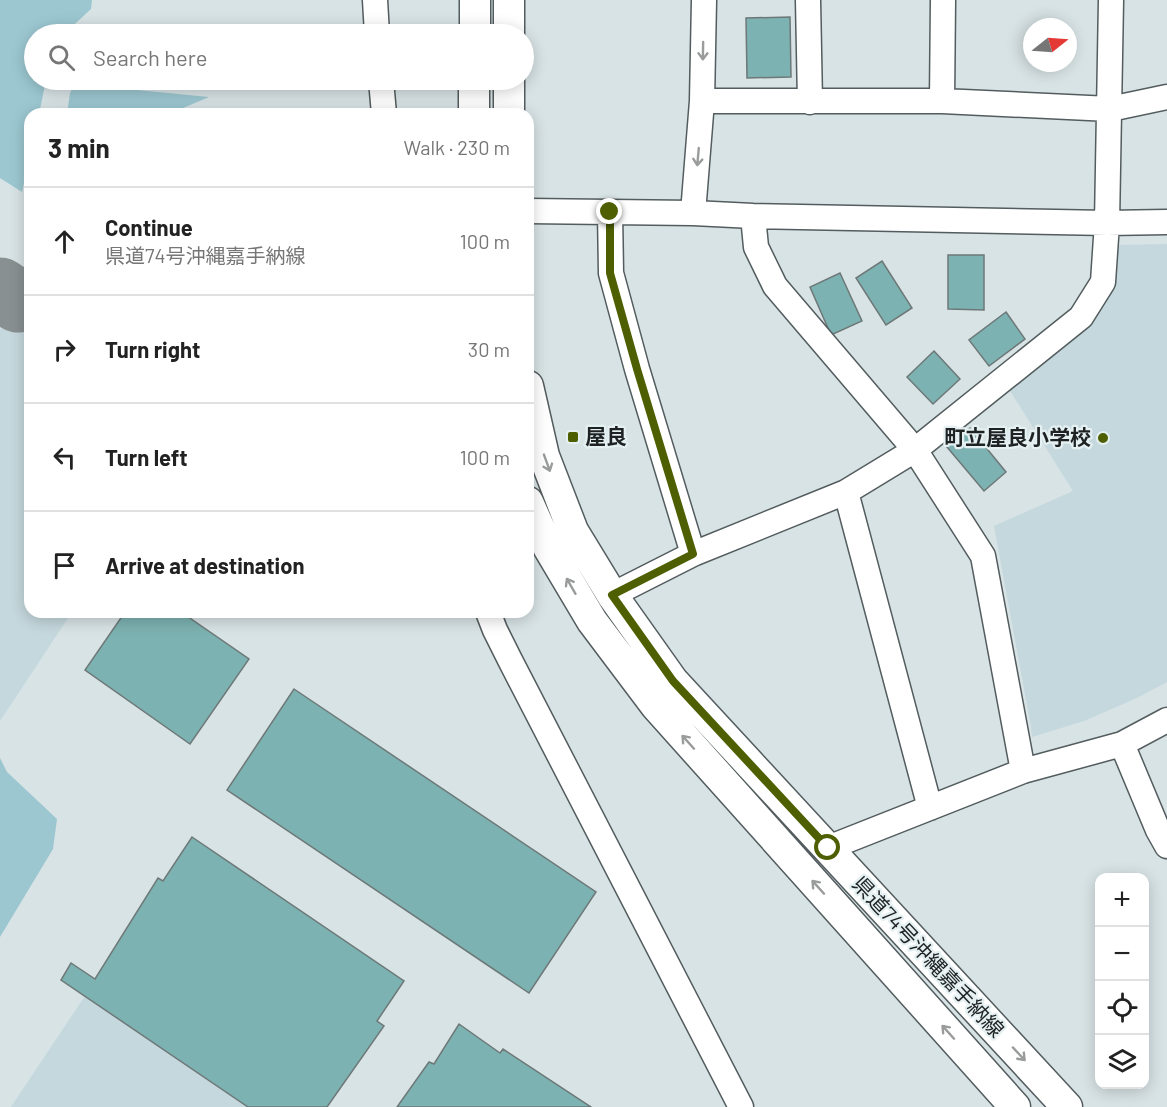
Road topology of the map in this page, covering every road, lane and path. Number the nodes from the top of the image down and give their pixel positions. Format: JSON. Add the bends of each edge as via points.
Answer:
{"nodes":[{"id":1,"x":375,"y":0,"type":"edge"},
{"id":2,"x":475,"y":0,"type":"edge"},
{"id":3,"x":509,"y":0,"type":"edge"},
{"id":4,"x":704,"y":0,"type":"edge"},
{"id":5,"x":808,"y":0,"type":"edge"},
{"id":6,"x":943,"y":0,"type":"edge"},
{"id":7,"x":1111,"y":0,"type":"edge"},
{"id":8,"x":376,"y":24,"type":"edge"},
{"id":9,"x":475,"y":24,"type":"edge"},
{"id":10,"x":509,"y":24,"type":"edge"},
{"id":11,"x":382,"y":90,"type":"edge"},
{"id":12,"x":474,"y":90,"type":"edge"},
{"id":13,"x":509,"y":90,"type":"edge"},
{"id":14,"x":1167,"y":97,"type":"edge"},
{"id":15,"x":942,"y":101,"type":"junction"},
{"id":16,"x":702,"y":102,"type":"junction"},
{"id":17,"x":810,"y":102,"type":"junction"},
{"id":18,"x":383,"y":108,"type":"edge"},
{"id":19,"x":474,"y":108,"type":"edge"},
{"id":20,"x":509,"y":108,"type":"edge"},
{"id":21,"x":1110,"y":109,"type":"junction"},
{"id":22,"x":534,"y":211,"type":"edge"},
{"id":23,"x":610,"y":212,"type":"junction"},
{"id":24,"x":693,"y":213,"type":"junction"},
{"id":25,"x":753,"y":216,"type":"junction"},
{"id":26,"x":1167,"y":222,"type":"edge"},
{"id":27,"x":1107,"y":223,"type":"junction"},
{"id":28,"x":534,"y":412,"type":"edge"},
{"id":29,"x":915,"y":450,"type":"junction"},
{"id":30,"x":846,"y":492,"type":"junction"},
{"id":31,"x":534,"y":516,"type":"edge"},
{"id":32,"x":693,"y":554,"type":"junction"},
{"id":33,"x":612,"y":595,"type":"junction"},
{"id":34,"x":490,"y":618,"type":"edge"},
{"id":35,"x":1167,"y":720,"type":"edge"},
{"id":36,"x":1122,"y":744,"type":"junction"},
{"id":37,"x":1023,"y":771,"type":"junction"},
{"id":38,"x":930,"y":808,"type":"junction"},
{"id":39,"x":1167,"y":846,"type":"edge"},
{"id":40,"x":828,"y":848,"type":"junction"},
{"id":41,"x":741,"y":1107,"type":"edge"},
{"id":42,"x":1015,"y":1107,"type":"edge"},
{"id":43,"x":1067,"y":1107,"type":"edge"}],
"edges":[{"from":1,"to":8,"type":"street"},
{"from":2,"to":9,"type":"main road"},
{"from":3,"to":10,"type":"main road"},
{"from":4,"to":16,"type":"street","one_way":true},
{"from":5,"to":17,"type":"street"},
{"from":6,"to":15,"type":"street"},
{"from":7,"to":21,"type":"street"},
{"from":11,"to":18,"type":"street"},
{"from":12,"to":19,"type":"main road"},
{"from":13,"to":20,"type":"main road"},
{"from":14,"to":21,"type":"street"},
{"from":15,"to":17,"type":"street"},
{"from":15,"to":21,"type":"street"},
{"from":16,"to":17,"type":"street"},
{"from":16,"to":24,"type":"street","one_way":true},
{"from":21,"to":27,"type":"street"},
{"from":22,"to":23,"type":"street"},
{"from":23,"to":24,"type":"street"},
{"from":23,"to":32,"type":"street","via":[[610,273]]},
{"from":24,"to":25,"type":"street"},
{"from":25,"to":27,"type":"street"},
{"from":25,"to":29,"type":"street","via":[[756,248],[775,286]]},
{"from":26,"to":27,"type":"street"},
{"from":27,"to":29,"type":"street","via":[[1103,282],[1081,317]]},
{"from":28,"to":33,"type":"main road","name":"県道74号沖縄嘉手納線","one_way":true,"via":[[544,456],[573,531]]},
{"from":29,"to":30,"type":"street"},
{"from":29,"to":37,"type":"street","via":[[983,556]]},
{"from":30,"to":32,"type":"street"},
{"from":30,"to":38,"type":"street"},
{"from":42,"to":31,"type":"main road","name":"県道74号沖縄嘉手納線","one_way":true,"via":[[656,706],[592,621]]},
{"from":32,"to":33,"type":"street"},
{"from":33,"to":40,"type":"main road","name":"県道74号沖縄嘉手納線","via":[[673,681]]},
{"from":34,"to":41,"type":"street"},
{"from":35,"to":36,"type":"street"},
{"from":36,"to":37,"type":"street"},
{"from":36,"to":39,"type":"street"},
{"from":37,"to":38,"type":"street"},
{"from":38,"to":40,"type":"street"},
{"from":40,"to":43,"type":"main road","name":"県道74号沖縄嘉手納線","one_way":true}]}
